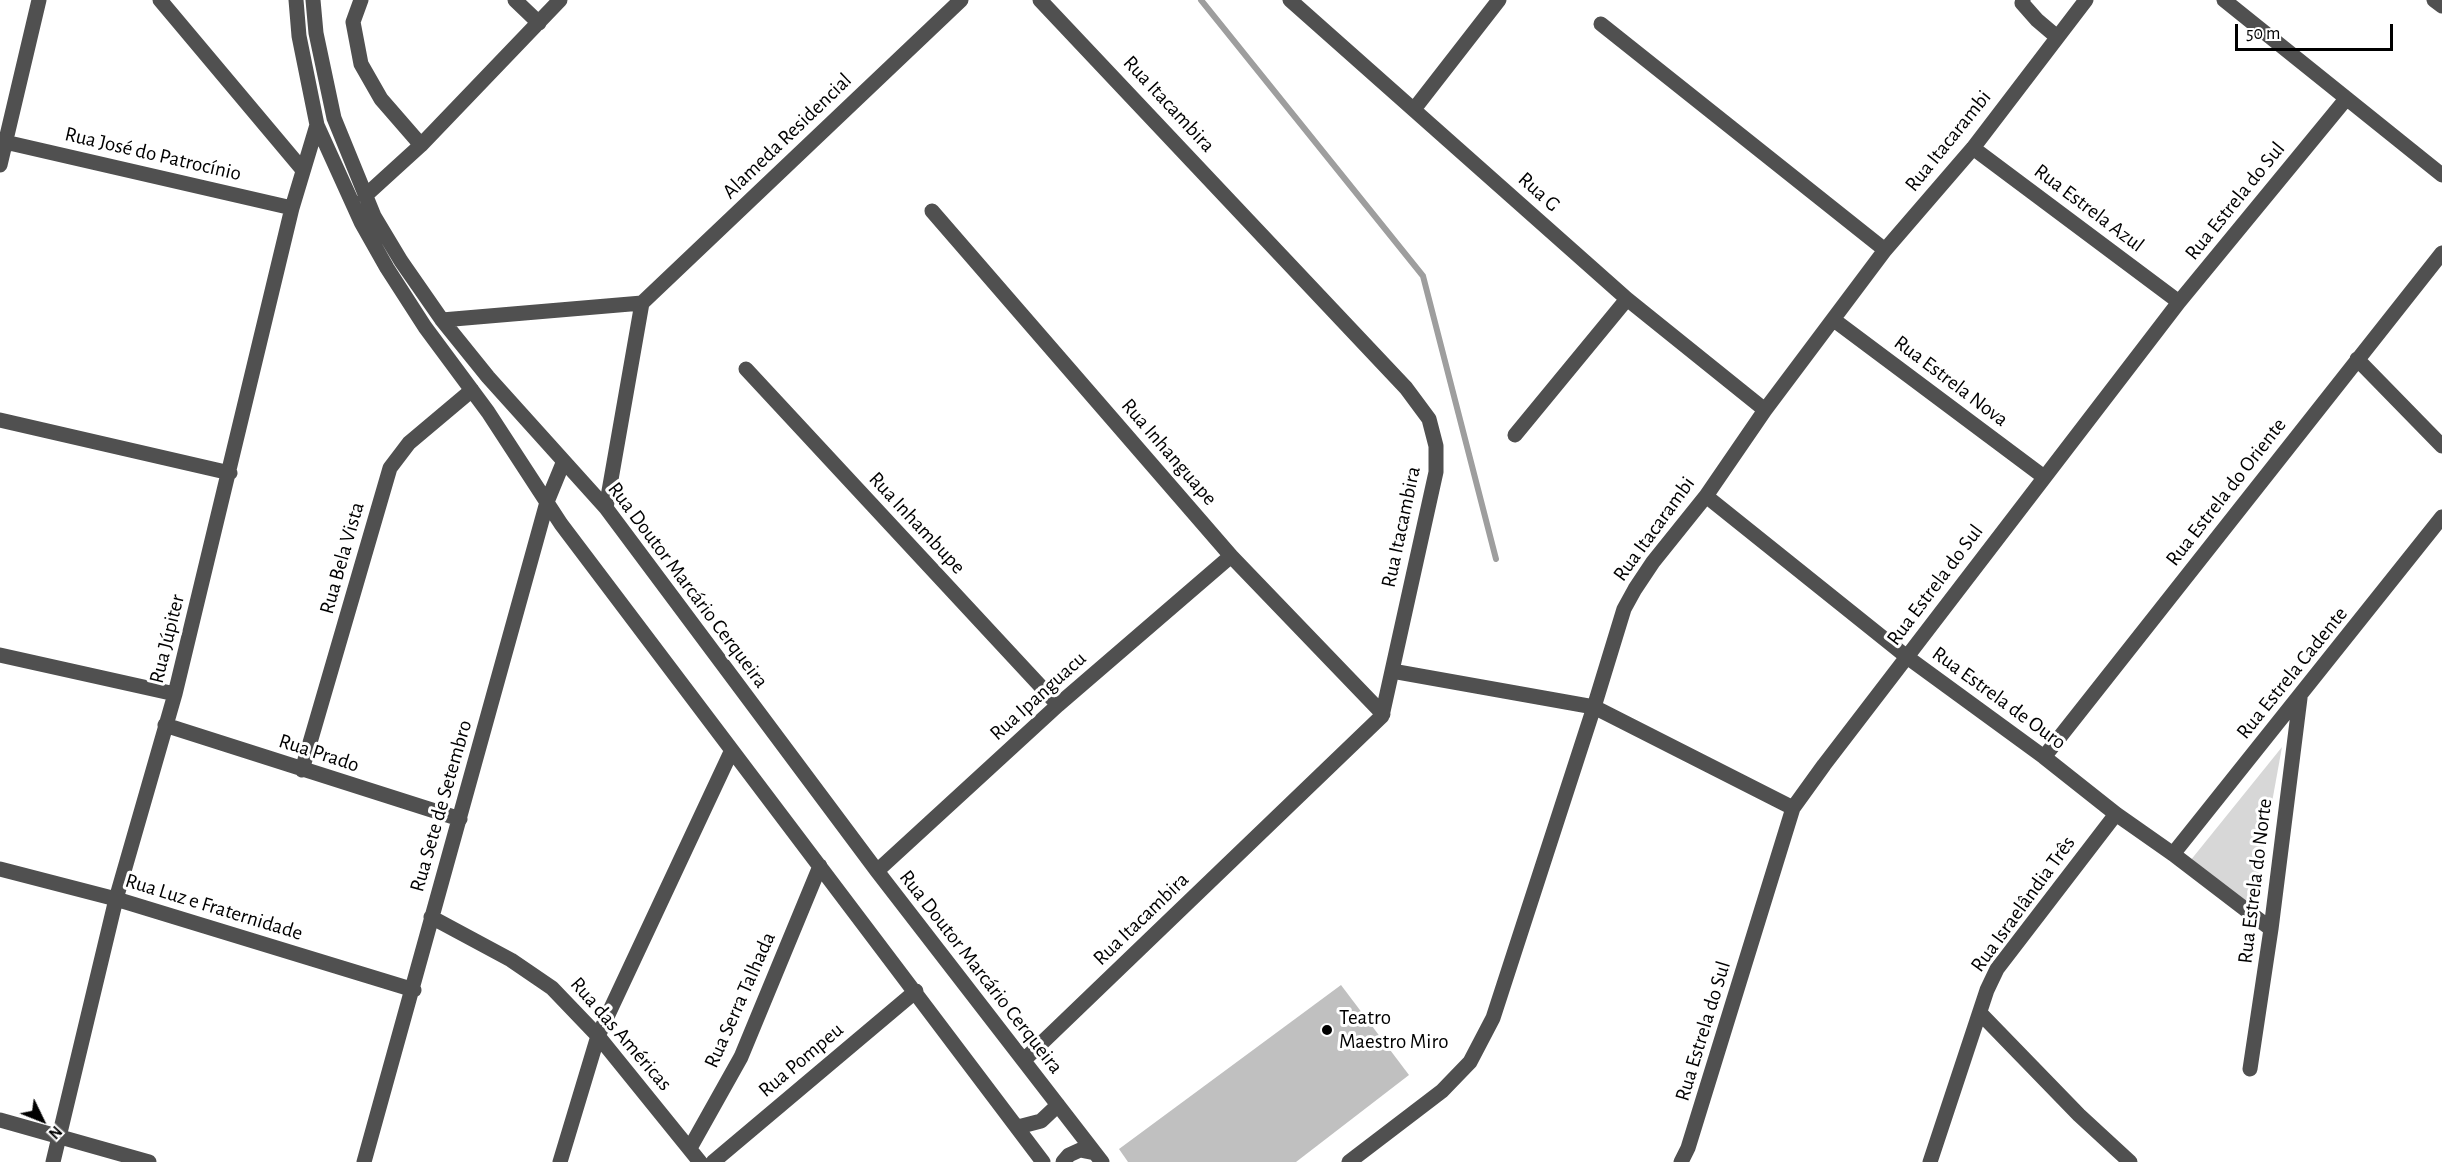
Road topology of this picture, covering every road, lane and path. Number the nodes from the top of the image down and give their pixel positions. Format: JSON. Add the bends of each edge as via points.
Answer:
{"nodes":[{"id":1,"x":39,"y":0,"type":"edge"},
{"id":2,"x":160,"y":0,"type":"edge"},
{"id":3,"x":296,"y":0,"type":"edge"},
{"id":4,"x":314,"y":0,"type":"edge"},
{"id":5,"x":361,"y":0,"type":"edge"},
{"id":6,"x":515,"y":0,"type":"edge"},
{"id":7,"x":560,"y":0,"type":"edge"},
{"id":8,"x":961,"y":0,"type":"edge"},
{"id":9,"x":1040,"y":0,"type":"edge"},
{"id":10,"x":1499,"y":0,"type":"edge"},
{"id":11,"x":2023,"y":0,"type":"edge"},
{"id":12,"x":2086,"y":0,"type":"edge"},
{"id":13,"x":2224,"y":0,"type":"edge"},
{"id":14,"x":2434,"y":0,"type":"edge"},
{"id":15,"x":1292,"y":1,"type":"edge"},
{"id":16,"x":2442,"y":6,"type":"edge"},
{"id":17,"x":539,"y":23,"type":"junction"},
{"id":18,"x":1601,"y":24,"type":"dead end"},
{"id":19,"x":2057,"y":37,"type":"junction"},
{"id":20,"x":2346,"y":99,"type":"junction"},
{"id":21,"x":1415,"y":108,"type":"junction"},
{"id":22,"x":317,"y":125,"type":"junction"},
{"id":23,"x":5,"y":141,"type":"junction"},
{"id":24,"x":421,"y":145,"type":"junction"},
{"id":25,"x":1973,"y":148,"type":"junction"},
{"id":26,"x":0,"y":165,"type":"edge"},
{"id":27,"x":302,"y":169,"type":"junction"},
{"id":28,"x":2442,"y":175,"type":"edge"},
{"id":29,"x":365,"y":196,"type":"junction"},
{"id":30,"x":292,"y":208,"type":"junction"},
{"id":31,"x":932,"y":211,"type":"dead end"},
{"id":32,"x":1885,"y":250,"type":"junction"},
{"id":33,"x":2442,"y":253,"type":"edge"},
{"id":34,"x":1626,"y":298,"type":"junction"},
{"id":35,"x":642,"y":303,"type":"junction"},
{"id":36,"x":2179,"y":303,"type":"junction"},
{"id":37,"x":442,"y":320,"type":"junction"},
{"id":38,"x":1834,"y":320,"type":"junction"},
{"id":39,"x":2357,"y":359,"type":"junction"},
{"id":40,"x":746,"y":369,"type":"dead end"},
{"id":41,"x":472,"y":390,"type":"junction"},
{"id":42,"x":1765,"y":410,"type":"junction"},
{"id":43,"x":0,"y":420,"type":"edge"},
{"id":44,"x":1515,"y":435,"type":"dead end"},
{"id":45,"x":2442,"y":446,"type":"edge"},
{"id":46,"x":563,"y":463,"type":"junction"},
{"id":47,"x":230,"y":472,"type":"junction"},
{"id":48,"x":2044,"y":477,"type":"junction"},
{"id":49,"x":1706,"y":496,"type":"junction"},
{"id":50,"x":547,"y":502,"type":"junction"},
{"id":51,"x":606,"y":508,"type":"junction"},
{"id":52,"x":2442,"y":517,"type":"edge"},
{"id":53,"x":1231,"y":556,"type":"junction"},
{"id":54,"x":0,"y":655,"type":"edge"},
{"id":55,"x":1907,"y":657,"type":"junction"},
{"id":56,"x":1392,"y":671,"type":"junction"},
{"id":57,"x":175,"y":694,"type":"junction"},
{"id":58,"x":2300,"y":698,"type":"junction"},
{"id":59,"x":1058,"y":705,"type":"junction"},
{"id":60,"x":1594,"y":707,"type":"junction"},
{"id":61,"x":1383,"y":714,"type":"junction"},
{"id":62,"x":165,"y":725,"type":"junction"},
{"id":63,"x":731,"y":752,"type":"junction"},
{"id":64,"x":2044,"y":757,"type":"junction"},
{"id":65,"x":302,"y":770,"type":"junction"},
{"id":66,"x":1793,"y":808,"type":"junction"},
{"id":67,"x":2116,"y":814,"type":"junction"},
{"id":68,"x":460,"y":819,"type":"junction"},
{"id":69,"x":2173,"y":854,"type":"junction"},
{"id":70,"x":820,"y":866,"type":"junction"},
{"id":71,"x":0,"y":869,"type":"edge"},
{"id":72,"x":877,"y":871,"type":"junction"},
{"id":73,"x":116,"y":899,"type":"junction"},
{"id":74,"x":431,"y":917,"type":"junction"},
{"id":75,"x":2271,"y":929,"type":"junction"},
{"id":76,"x":414,"y":990,"type":"junction"},
{"id":77,"x":916,"y":991,"type":"junction"},
{"id":78,"x":1980,"y":1013,"type":"junction"},
{"id":79,"x":598,"y":1036,"type":"junction"},
{"id":80,"x":1024,"y":1060,"type":"junction"},
{"id":81,"x":2250,"y":1069,"type":"dead end"},
{"id":82,"x":1058,"y":1105,"type":"junction"},
{"id":83,"x":0,"y":1120,"type":"edge"},
{"id":84,"x":1018,"y":1127,"type":"junction"},
{"id":85,"x":59,"y":1135,"type":"junction"},
{"id":86,"x":690,"y":1148,"type":"junction"},
{"id":87,"x":1099,"y":1158,"type":"edge"},
{"id":88,"x":1040,"y":1161,"type":"edge"},
{"id":89,"x":53,"y":1162,"type":"edge"},
{"id":90,"x":149,"y":1162,"type":"edge"},
{"id":91,"x":364,"y":1162,"type":"edge"},
{"id":92,"x":560,"y":1162,"type":"edge"},
{"id":93,"x":700,"y":1162,"type":"edge"},
{"id":94,"x":713,"y":1162,"type":"edge"},
{"id":95,"x":1064,"y":1162,"type":"edge"},
{"id":96,"x":1349,"y":1162,"type":"edge"},
{"id":97,"x":1681,"y":1162,"type":"edge"},
{"id":98,"x":1930,"y":1162,"type":"edge"},
{"id":99,"x":2130,"y":1162,"type":"edge"}],
"edges":[{"from":1,"to":23,"type":"street"},
{"from":2,"to":27,"type":"street"},
{"from":3,"to":22,"type":"street","via":[[299,36]]},
{"from":4,"to":29,"type":"street","name":"Rua Doutor Marcário Cerqueira","via":[[316,33],[334,118]]},
{"from":5,"to":24,"type":"street","via":[[353,22],[361,64],[381,99]]},
{"from":6,"to":17,"type":"street"},
{"from":7,"to":17,"type":"street"},
{"from":8,"to":35,"type":"street","name":"Alameda Residencial"},
{"from":9,"to":56,"type":"street","name":"Rua Itacambira","via":[[1406,388],[1429,419],[1436,446],[1436,472]]},
{"from":10,"to":21,"type":"street"},
{"from":11,"to":19,"type":"street","via":[[2037,20]]},
{"from":12,"to":19,"type":"street","name":"Rua Itacarambi"},
{"from":13,"to":20,"type":"street"},
{"from":14,"to":16,"type":"street"},
{"from":15,"to":21,"type":"street","name":"Rua G"},
{"from":17,"to":24,"type":"street"},
{"from":18,"to":32,"type":"street"},
{"from":19,"to":25,"type":"street","name":"Rua Itacarambi"},
{"from":20,"to":28,"type":"street"},
{"from":20,"to":36,"type":"street","name":"Rua Estrela do Sul"},
{"from":21,"to":34,"type":"street","name":"Rua G"},
{"from":22,"to":27,"type":"street","name":"Rua Júpiter"},
{"from":22,"to":41,"type":"street","via":[[361,222],[387,268]]},
{"from":23,"to":26,"type":"street"},
{"from":23,"to":30,"type":"street","name":"Rua José do Patrocínio"},
{"from":24,"to":29,"type":"street"},
{"from":25,"to":32,"type":"street","name":"Rua Itacarambi"},
{"from":25,"to":36,"type":"street","name":"Rua Estrela Azul"},
{"from":27,"to":30,"type":"street","name":"Rua Júpiter"},
{"from":29,"to":37,"type":"street","name":"Rua Doutor Marcário Cerqueira","via":[[401,261]]},
{"from":30,"to":47,"type":"street","name":"Rua Júpiter"},
{"from":31,"to":53,"type":"street","name":"Rua Inhanguape"},
{"from":32,"to":38,"type":"street","name":"Rua Itacarambi"},
{"from":33,"to":39,"type":"street","name":"Rua Estrela do Oriente"},
{"from":34,"to":42,"type":"street","name":"Rua G"},
{"from":34,"to":44,"type":"street"},
{"from":35,"to":37,"type":"street"},
{"from":35,"to":51,"type":"street"},
{"from":36,"to":48,"type":"street","name":"Rua Estrela do Sul"},
{"from":37,"to":46,"type":"street","name":"Rua Doutor Marcário Cerqueira"},
{"from":38,"to":42,"type":"street","name":"Rua Itacarambi"},
{"from":38,"to":48,"type":"street","name":"Rua Estrela Nova"},
{"from":39,"to":45,"type":"street"},
{"from":39,"to":64,"type":"street","name":"Rua Estrela do Oriente"},
{"from":40,"to":59,"type":"street","name":"Rua Inhambupe"},
{"from":41,"to":50,"type":"street"},
{"from":41,"to":65,"type":"street","name":"Rua Bela Vista","via":[[414,437],[390,468]]},
{"from":42,"to":49,"type":"street","name":"Rua Itacarambi"},
{"from":43,"to":47,"type":"street"},
{"from":46,"to":50,"type":"street","name":"Rua Sete de Setembro"},
{"from":46,"to":51,"type":"street","name":"Rua Doutor Marcário Cerqueira"},
{"from":47,"to":57,"type":"street","name":"Rua Júpiter"},
{"from":48,"to":55,"type":"street","name":"Rua Estrela do Sul"},
{"from":49,"to":55,"type":"street","name":"Rua Estrela de Ouro"},
{"from":49,"to":60,"type":"street","name":"Rua Itacarambi","via":[[1653,562],[1623,609]]},
{"from":50,"to":63,"type":"street"},
{"from":50,"to":68,"type":"street","name":"Rua Sete de Setembro"},
{"from":51,"to":72,"type":"street","name":"Rua Doutor Marcário Cerqueira"},
{"from":52,"to":58,"type":"street","name":"Rua Estrela Cadente"},
{"from":53,"to":59,"type":"street","name":"Rua Ipanguacu"},
{"from":53,"to":61,"type":"street","name":"Rua Inhanguape"},
{"from":54,"to":57,"type":"street"},
{"from":55,"to":64,"type":"street","name":"Rua Estrela de Ouro"},
{"from":55,"to":66,"type":"street","name":"Rua Estrela do Sul"},
{"from":56,"to":60,"type":"street"},
{"from":56,"to":61,"type":"street","name":"Rua Itacambira"},
{"from":57,"to":62,"type":"street","name":"Rua Júpiter"},
{"from":58,"to":69,"type":"street","name":"Rua Estrela Cadente"},
{"from":58,"to":75,"type":"street","name":"Rua Estrela do Norte"},
{"from":59,"to":72,"type":"street","name":"Rua Ipanguacu"},
{"from":60,"to":66,"type":"street"},
{"from":60,"to":96,"type":"street","name":"Rua Itacarambi","via":[[1493,1018],[1470,1062],[1442,1091]]},
{"from":61,"to":80,"type":"street","name":"Rua Itacambira"},
{"from":62,"to":65,"type":"street","name":"Rua Prado"},
{"from":62,"to":73,"type":"street","name":"Rua Júpiter"},
{"from":63,"to":70,"type":"street"},
{"from":63,"to":79,"type":"street"},
{"from":64,"to":67,"type":"street","name":"Rua Estrela de Ouro"},
{"from":65,"to":68,"type":"street","name":"Rua Prado"},
{"from":66,"to":97,"type":"street","name":"Rua Estrela do Sul","via":[[1689,1148]]},
{"from":67,"to":69,"type":"street","name":"Rua Estrela de Ouro"},
{"from":67,"to":78,"type":"street","name":"Rua Israelândia Três","via":[[1997,969]]},
{"from":68,"to":74,"type":"street","name":"Rua Sete de Setembro"},
{"from":69,"to":75,"type":"street","name":"Rua Estrela de Ouro"},
{"from":70,"to":77,"type":"street"},
{"from":70,"to":86,"type":"street","name":"Rua Serra Talhada","via":[[741,1057]]},
{"from":71,"to":73,"type":"street","name":"Rua Luz e Fraternidade"},
{"from":72,"to":80,"type":"street","name":"Rua Doutor Marcário Cerqueira"},
{"from":73,"to":76,"type":"street","name":"Rua Luz e Fraternidade"},
{"from":73,"to":85,"type":"street","name":"Rua Júpiter"},
{"from":74,"to":76,"type":"street","name":"Rua Sete de Setembro"},
{"from":74,"to":79,"type":"street","name":"Rua das Américas","via":[[533,974]]},
{"from":75,"to":81,"type":"street","name":"Rua Estrela do Norte"},
{"from":76,"to":91,"type":"street","name":"Rua Sete de Setembro"},
{"from":77,"to":84,"type":"street"},
{"from":77,"to":94,"type":"street","name":"Rua Pompeu"},
{"from":78,"to":98,"type":"street","name":"Rua Israelândia Três"},
{"from":78,"to":99,"type":"street"},
{"from":79,"to":86,"type":"street","name":"Rua das Américas"},
{"from":79,"to":92,"type":"street"},
{"from":80,"to":82,"type":"street","name":"Rua Doutor Marcário Cerqueira"},
{"from":82,"to":84,"type":"street","via":[[1041,1121]]},
{"from":82,"to":87,"type":"street","name":"Rua Doutor Marcário Cerqueira"},
{"from":83,"to":85,"type":"street"},
{"from":84,"to":88,"type":"street"},
{"from":85,"to":89,"type":"street","name":"Rua Júpiter"},
{"from":85,"to":90,"type":"street"},
{"from":86,"to":93,"type":"street","name":"Rua das Américas"},
{"from":87,"to":95,"type":"street","via":[[1080,1150]]}]}
